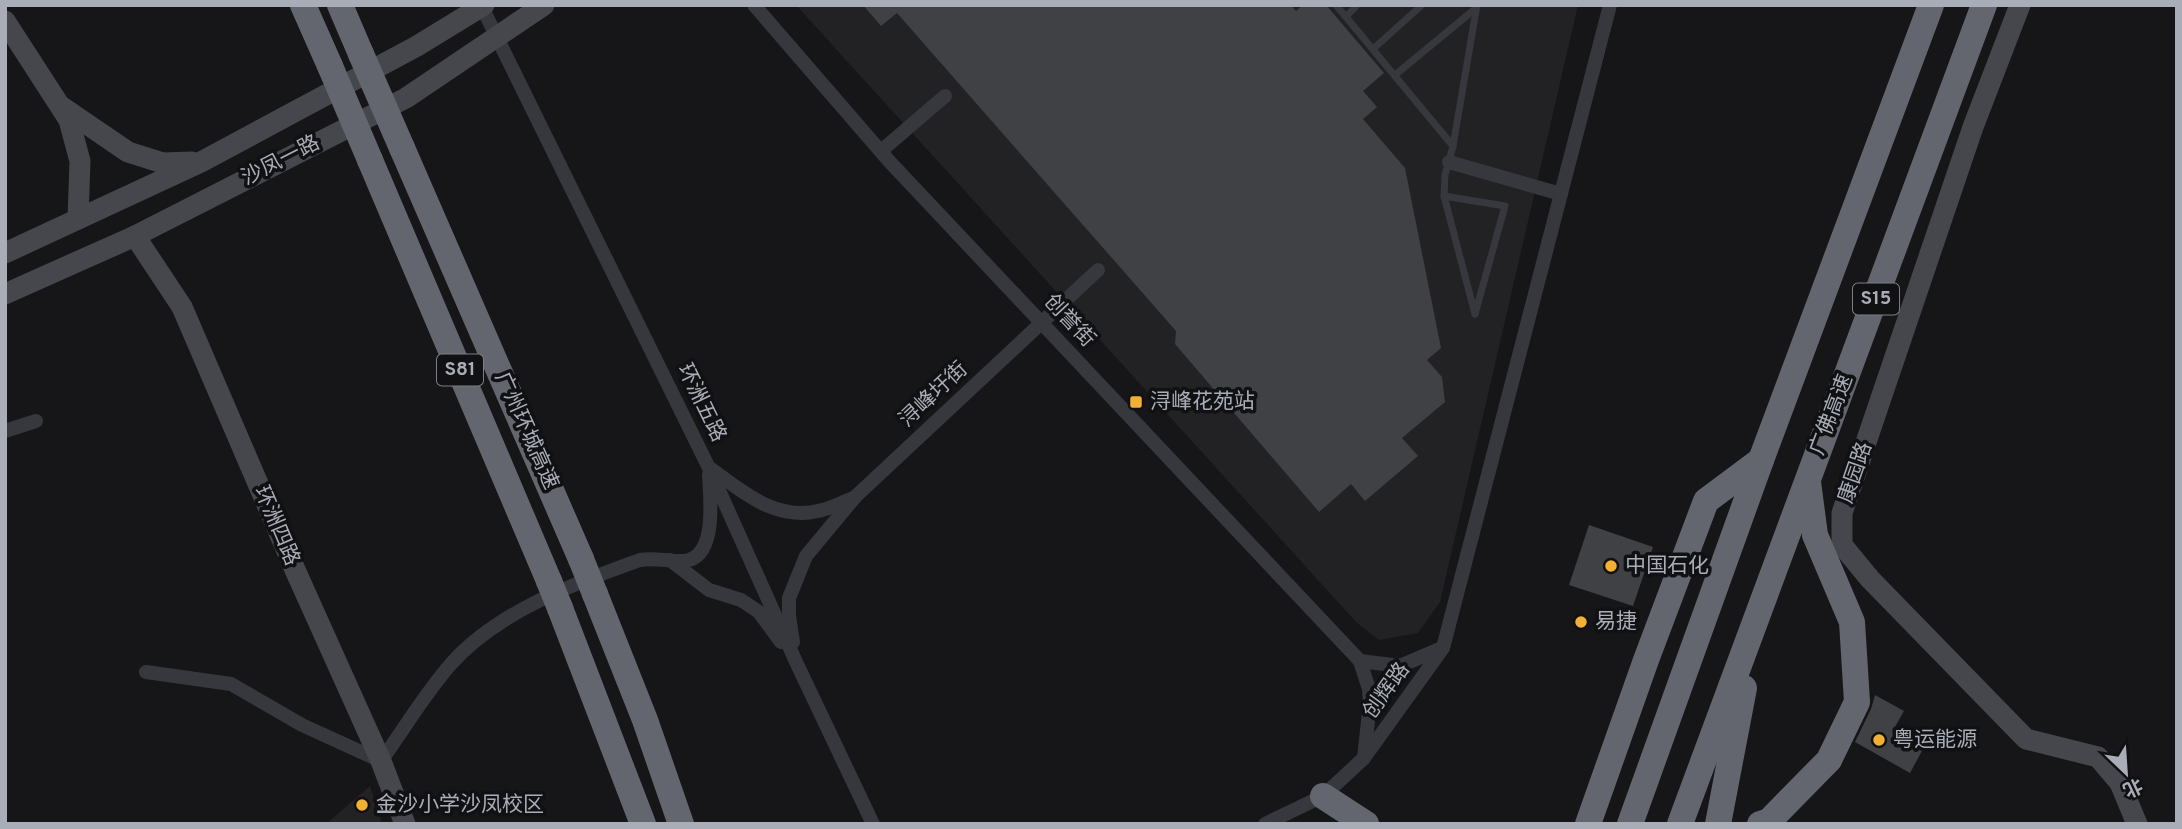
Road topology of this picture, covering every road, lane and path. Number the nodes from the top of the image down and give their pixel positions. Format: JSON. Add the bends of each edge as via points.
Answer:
{"nodes":[{"id":1,"x":303,"y":5,"type":"edge"},
{"id":2,"x":340,"y":5,"type":"edge"},
{"id":3,"x":544,"y":5,"type":"edge"},
{"id":4,"x":754,"y":5,"type":"edge"},
{"id":5,"x":1336,"y":5,"type":"edge"},
{"id":6,"x":1357,"y":5,"type":"edge"},
{"id":7,"x":1422,"y":5,"type":"edge"},
{"id":8,"x":1611,"y":5,"type":"edge"},
{"id":9,"x":1931,"y":5,"type":"edge"},
{"id":10,"x":1984,"y":5,"type":"edge"},
{"id":11,"x":2020,"y":5,"type":"edge"},
{"id":12,"x":482,"y":6,"type":"edge"},
{"id":13,"x":1476,"y":7,"type":"edge"},
{"id":14,"x":1346,"y":17,"type":"junction"},
{"id":15,"x":5,"y":22,"type":"edge"},
{"id":16,"x":497,"y":38,"type":"junction"},
{"id":17,"x":1373,"y":50,"type":"junction"},
{"id":18,"x":1395,"y":75,"type":"junction"},
{"id":19,"x":945,"y":96,"type":"dead end"},
{"id":20,"x":62,"y":107,"type":"junction"},
{"id":21,"x":1453,"y":146,"type":"junction"},
{"id":22,"x":881,"y":151,"type":"junction"},
{"id":23,"x":201,"y":162,"type":"junction"},
{"id":24,"x":1449,"y":162,"type":"junction"},
{"id":25,"x":1561,"y":194,"type":"junction"},
{"id":26,"x":1444,"y":196,"type":"junction"},
{"id":27,"x":78,"y":219,"type":"junction"},
{"id":28,"x":135,"y":236,"type":"junction"},
{"id":29,"x":5,"y":253,"type":"edge"},
{"id":30,"x":1098,"y":270,"type":"dead end"},
{"id":31,"x":5,"y":294,"type":"edge"},
{"id":32,"x":1041,"y":322,"type":"junction"},
{"id":33,"x":36,"y":421,"type":"dead end"},
{"id":34,"x":5,"y":431,"type":"edge"},
{"id":35,"x":1761,"y":460,"type":"junction"},
{"id":36,"x":709,"y":468,"type":"junction"},
{"id":37,"x":1807,"y":480,"type":"junction"},
{"id":38,"x":855,"y":497,"type":"junction"},
{"id":39,"x":670,"y":560,"type":"junction"},
{"id":40,"x":1759,"y":612,"type":"junction"},
{"id":41,"x":1443,"y":648,"type":"junction"},
{"id":42,"x":1360,"y":661,"type":"junction"},
{"id":43,"x":797,"y":664,"type":"junction"},
{"id":44,"x":146,"y":672,"type":"dead end"},
{"id":45,"x":1364,"y":758,"type":"junction"},
{"id":46,"x":381,"y":761,"type":"junction"},
{"id":47,"x":1323,"y":796,"type":"junction"},
{"id":48,"x":405,"y":824,"type":"edge"},
{"id":49,"x":643,"y":824,"type":"edge"},
{"id":50,"x":681,"y":824,"type":"edge"},
{"id":51,"x":873,"y":824,"type":"edge"},
{"id":52,"x":1265,"y":824,"type":"edge"},
{"id":53,"x":1366,"y":824,"type":"edge"},
{"id":54,"x":1588,"y":824,"type":"edge"},
{"id":55,"x":1630,"y":824,"type":"edge"},
{"id":56,"x":1680,"y":824,"type":"edge"},
{"id":57,"x":1718,"y":824,"type":"edge"},
{"id":58,"x":1760,"y":824,"type":"edge"},
{"id":59,"x":2137,"y":824,"type":"edge"}],
"edges":[{"from":1,"to":49,"type":"highway","name":"广州环城高速","number":"S81","bridge":true,"via":[[549,581]]},
{"from":2,"to":50,"type":"highway","name":"广州环城高速","number":"S81","bridge":true,"via":[[581,559],[641,707]]},
{"from":3,"to":16,"type":"street","name":"沙凤一路"},
{"from":4,"to":22,"type":"street","name":"创誉街"},
{"from":5,"to":14,"type":"lane"},
{"from":6,"to":14,"type":"lane"},
{"from":7,"to":17,"type":"lane"},
{"from":8,"to":25,"type":"street"},
{"from":9,"to":35,"type":"highway","number":"S15"},
{"from":10,"to":37,"type":"highway","name":"广佛高速","number":"S15"},
{"from":11,"to":59,"type":"street","name":"康园路","via":[[1973,127],[1842,513],[1842,545],[2026,739],[2098,757],[2120,783]]},
{"from":12,"to":16,"type":"street","name":"环洲五路"},
{"from":12,"to":23,"type":"street","name":"沙凤一路"},
{"from":13,"to":18,"type":"lane"},
{"from":13,"to":21,"type":"lane"},
{"from":14,"to":17,"type":"lane"},
{"from":15,"to":20,"type":"street"},
{"from":16,"to":28,"type":"street","name":"沙凤一路","via":[[406,98]]},
{"from":16,"to":36,"type":"street","name":"环洲五路"},
{"from":17,"to":18,"type":"lane"},
{"from":18,"to":21,"type":"lane"},
{"from":19,"to":22,"type":"street"},
{"from":20,"to":23,"type":"street","via":[[145,159]]},
{"from":20,"to":27,"type":"street","via":[[80,161]]},
{"from":21,"to":24,"type":"lane"},
{"from":22,"to":32,"type":"street","name":"创誉街"},
{"from":23,"to":27,"type":"street","name":"沙凤一路"},
{"from":24,"to":25,"type":"street"},
{"from":24,"to":26,"type":"lane"},
{"from":25,"to":41,"type":"street"},
{"from":26,"to":26,"type":"lane","via":[[1505,206],[1475,314],[1451,222]]},
{"from":27,"to":29,"type":"street","name":"沙凤一路"},
{"from":28,"to":31,"type":"street","name":"沙凤一路"},
{"from":28,"to":46,"type":"street","name":"环洲四路","via":[[182,307]]},
{"from":30,"to":32,"type":"street","name":"浔峰圩街"},
{"from":32,"to":38,"type":"street","name":"浔峰圩街"},
{"from":32,"to":42,"type":"street","name":"创誉街"},
{"from":33,"to":34,"type":"street"},
{"from":35,"to":54,"type":"highway","via":[[1706,500]]},
{"from":35,"to":55,"type":"highway","number":"S15"},
{"from":36,"to":38,"type":"street","via":[[773,509],[819,511]]},
{"from":36,"to":39,"type":"street","via":[[706,544],[695,558]]},
{"from":36,"to":43,"type":"street","name":"环洲五路"},
{"from":37,"to":40,"type":"highway","name":"广佛高速","number":"S15"},
{"from":37,"to":58,"type":"highway","via":[[1815,535],[1852,622],[1857,702],[1829,760],[1769,821]]},
{"from":38,"to":43,"type":"street","via":[[806,556],[789,598]]},
{"from":39,"to":43,"type":"street","via":[[709,590],[741,600],[759,612]]},
{"from":39,"to":46,"type":"street","via":[[652,558],[627,565],[524,607],[477,639],[451,664]]},
{"from":40,"to":56,"type":"highway","name":"广佛高速","number":"S15"},
{"from":40,"to":57,"type":"highway"},
{"from":41,"to":42,"type":"street","via":[[1400,666]]},
{"from":41,"to":45,"type":"street","name":"创辉路"},
{"from":42,"to":45,"type":"street","via":[[1370,703]]},
{"from":43,"to":51,"type":"street","name":"环洲五路"},
{"from":44,"to":46,"type":"street","via":[[231,684]]},
{"from":45,"to":47,"type":"street","name":"创辉路"},
{"from":46,"to":48,"type":"street","name":"环洲四路"},
{"from":47,"to":52,"type":"street","name":"创辉路"},
{"from":47,"to":53,"type":"highway"}]}
